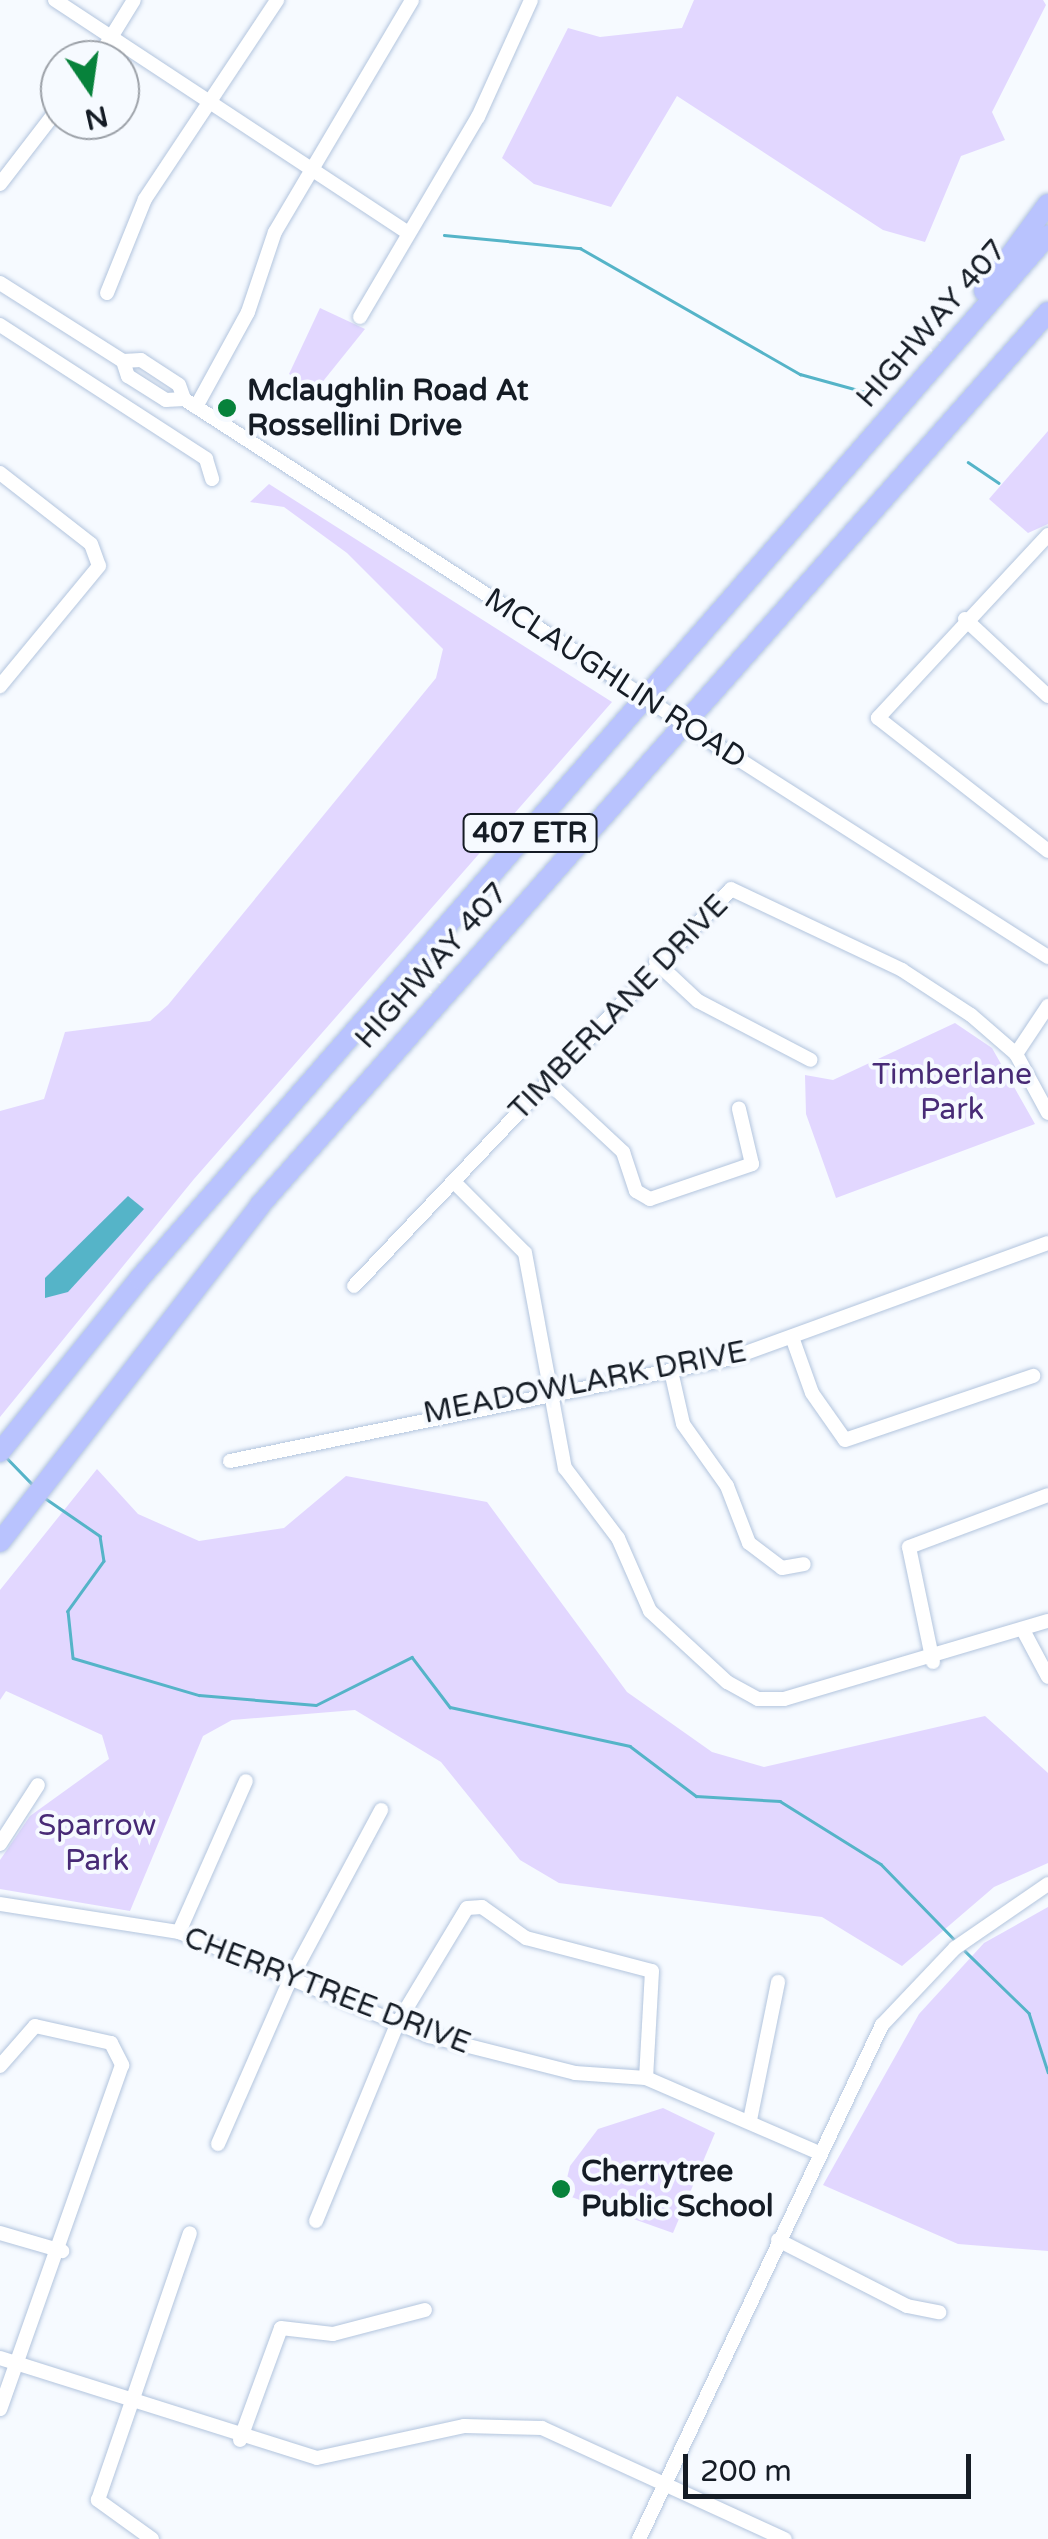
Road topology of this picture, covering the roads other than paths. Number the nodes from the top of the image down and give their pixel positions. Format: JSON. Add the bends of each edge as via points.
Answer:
{"nodes":[{"id":1,"x":55,"y":0,"type":"edge"},
{"id":2,"x":134,"y":0,"type":"edge"},
{"id":3,"x":277,"y":0,"type":"edge"},
{"id":4,"x":412,"y":0,"type":"edge"},
{"id":5,"x":530,"y":0,"type":"edge"},
{"id":6,"x":113,"y":39,"type":"junction"},
{"id":7,"x":210,"y":108,"type":"junction"},
{"id":8,"x":40,"y":132,"type":"edge"},
{"id":9,"x":313,"y":175,"type":"junction"},
{"id":10,"x":0,"y":184,"type":"edge"},
{"id":11,"x":1048,"y":204,"type":"edge"},
{"id":12,"x":408,"y":232,"type":"junction"},
{"id":13,"x":1048,"y":235,"type":"edge"},
{"id":14,"x":0,"y":283,"type":"edge"},
{"id":15,"x":107,"y":293,"type":"dead end"},
{"id":16,"x":1048,"y":312,"type":"edge"},
{"id":17,"x":360,"y":317,"type":"dead end"},
{"id":18,"x":1048,"y":320,"type":"edge"},
{"id":19,"x":0,"y":326,"type":"edge"},
{"id":20,"x":1027,"y":338,"type":"junction"},
{"id":21,"x":935,"y":368,"type":"junction"},
{"id":22,"x":190,"y":403,"type":"junction"},
{"id":23,"x":0,"y":473,"type":"edge"},
{"id":24,"x":212,"y":479,"type":"dead end"},
{"id":25,"x":1048,"y":535,"type":"edge"},
{"id":26,"x":965,"y":619,"type":"junction"},
{"id":27,"x":0,"y":686,"type":"edge"},
{"id":28,"x":1048,"y":696,"type":"edge"},
{"id":29,"x":1048,"y":852,"type":"edge"},
{"id":30,"x":1048,"y":957,"type":"edge"},
{"id":31,"x":656,"y":962,"type":"junction"},
{"id":32,"x":1048,"y":1006,"type":"edge"},
{"id":33,"x":1016,"y":1054,"type":"junction"},
{"id":34,"x":811,"y":1060,"type":"dead end"},
{"id":35,"x":548,"y":1082,"type":"junction"},
{"id":36,"x":738,"y":1109,"type":"dead end"},
{"id":37,"x":1048,"y":1114,"type":"edge"},
{"id":38,"x":454,"y":1182,"type":"junction"},
{"id":39,"x":1048,"y":1243,"type":"edge"},
{"id":40,"x":354,"y":1286,"type":"dead end"},
{"id":41,"x":792,"y":1337,"type":"junction"},
{"id":42,"x":671,"y":1371,"type":"junction"},
{"id":43,"x":1034,"y":1376,"type":"dead end"},
{"id":44,"x":555,"y":1393,"type":"junction"},
{"id":45,"x":0,"y":1452,"type":"edge"},
{"id":46,"x":230,"y":1461,"type":"dead end"},
{"id":47,"x":1048,"y":1495,"type":"edge"},
{"id":48,"x":4,"y":1536,"type":"edge"},
{"id":49,"x":804,"y":1564,"type":"dead end"},
{"id":50,"x":1048,"y":1621,"type":"edge"},
{"id":51,"x":1023,"y":1630,"type":"junction"},
{"id":52,"x":933,"y":1662,"type":"junction"},
{"id":53,"x":1048,"y":1677,"type":"edge"},
{"id":54,"x":246,"y":1781,"type":"dead end"},
{"id":55,"x":38,"y":1785,"type":"dead end"},
{"id":56,"x":380,"y":1810,"type":"dead end"},
{"id":57,"x":0,"y":1844,"type":"edge"},
{"id":58,"x":1048,"y":1884,"type":"edge"},
{"id":59,"x":0,"y":1904,"type":"edge"},
{"id":60,"x":179,"y":1932,"type":"junction"},
{"id":61,"x":290,"y":1980,"type":"junction"},
{"id":62,"x":778,"y":1982,"type":"dead end"},
{"id":63,"x":397,"y":2024,"type":"junction"},
{"id":64,"x":0,"y":2066,"type":"edge"},
{"id":65,"x":646,"y":2078,"type":"junction"},
{"id":66,"x":750,"y":2120,"type":"junction"},
{"id":67,"x":218,"y":2144,"type":"dead end"},
{"id":68,"x":819,"y":2153,"type":"junction"},
{"id":69,"x":316,"y":2221,"type":"dead end"},
{"id":70,"x":0,"y":2233,"type":"edge"},
{"id":71,"x":190,"y":2233,"type":"dead end"},
{"id":72,"x":778,"y":2240,"type":"junction"},
{"id":73,"x":62,"y":2251,"type":"junction"},
{"id":74,"x":425,"y":2310,"type":"dead end"},
{"id":75,"x":939,"y":2312,"type":"dead end"},
{"id":76,"x":0,"y":2358,"type":"edge"},
{"id":77,"x":22,"y":2365,"type":"junction"},
{"id":78,"x":136,"y":2401,"type":"junction"},
{"id":79,"x":0,"y":2409,"type":"edge"},
{"id":80,"x":240,"y":2440,"type":"junction"},
{"id":81,"x":667,"y":2481,"type":"junction"},
{"id":82,"x":152,"y":2539,"type":"edge"},
{"id":83,"x":639,"y":2539,"type":"edge"},
{"id":84,"x":785,"y":2539,"type":"edge"}],
"edges":[{"from":1,"to":6,"type":"street"},
{"from":2,"to":6,"type":"street"},
{"from":3,"to":7,"type":"street"},
{"from":4,"to":9,"type":"street"},
{"from":5,"to":12,"type":"street","via":[[478,117]]},
{"from":6,"to":7,"type":"street"},
{"from":7,"to":9,"type":"street"},
{"from":7,"to":15,"type":"street","via":[[144,199]]},
{"from":8,"to":10,"type":"street"},
{"from":9,"to":12,"type":"street"},
{"from":9,"to":22,"type":"street","via":[[276,232],[248,312]]},
{"from":11,"to":21,"type":"highway"},
{"from":12,"to":17,"type":"street"},
{"from":13,"to":21,"type":"highway","name":"HIGHWAY 407","number":"407 ETR"},
{"from":14,"to":22,"type":"street","name":"MCLAUGHLIN ROAD","via":[[124,361],[141,384]]},
{"from":16,"to":20,"type":"highway","name":"HIGHWAY 407","number":"407 ETR"},
{"from":18,"to":20,"type":"highway"},
{"from":19,"to":24,"type":"street","via":[[206,459]]},
{"from":20,"to":48,"type":"highway","name":"HIGHWAY 407","number":"407 ETR","via":[[260,1204]]},
{"from":21,"to":45,"type":"highway","name":"HIGHWAY 407","number":"407 ETR"},
{"from":22,"to":30,"type":"street","name":"MCLAUGHLIN ROAD","bridge":true},
{"from":23,"to":27,"type":"street","via":[[91,544],[98,566]]},
{"from":25,"to":26,"type":"street"},
{"from":26,"to":28,"type":"street"},
{"from":26,"to":29,"type":"street","via":[[878,718]]},
{"from":31,"to":33,"type":"street","name":"TIMBERLANE DRIVE","via":[[741,887],[902,970]]},
{"from":31,"to":34,"type":"street","via":[[698,1001]]},
{"from":31,"to":35,"type":"street","name":"TIMBERLANE DRIVE"},
{"from":32,"to":33,"type":"street"},
{"from":33,"to":37,"type":"street","name":"TIMBERLANE DRIVE"},
{"from":35,"to":36,"type":"street","via":[[623,1152],[636,1191],[650,1199],[752,1164]]},
{"from":35,"to":38,"type":"street","name":"TIMBERLANE DRIVE"},
{"from":38,"to":40,"type":"street","name":"TIMBERLANE DRIVE"},
{"from":38,"to":44,"type":"street","via":[[525,1253]]},
{"from":39,"to":41,"type":"street","name":"MEADOWLARK DRIVE"},
{"from":41,"to":42,"type":"street","name":"MEADOWLARK DRIVE"},
{"from":41,"to":43,"type":"street","via":[[812,1393],[845,1440]]},
{"from":42,"to":44,"type":"street","name":"MEADOWLARK DRIVE"},
{"from":42,"to":49,"type":"street","via":[[683,1424],[727,1486],[749,1543],[782,1568]]},
{"from":44,"to":46,"type":"street","name":"MEADOWLARK DRIVE"},
{"from":44,"to":52,"type":"street","via":[[565,1468],[618,1538],[650,1612],[727,1682],[758,1699],[784,1699]]},
{"from":47,"to":52,"type":"street","via":[[909,1547]]},
{"from":50,"to":51,"type":"street"},
{"from":51,"to":52,"type":"street"},
{"from":51,"to":53,"type":"street"},
{"from":54,"to":60,"type":"street"},
{"from":55,"to":57,"type":"street"},
{"from":56,"to":61,"type":"street"},
{"from":58,"to":68,"type":"street","via":[[942,1959],[882,2026]]},
{"from":59,"to":60,"type":"street","name":"CHERRYTREE DRIVE"},
{"from":60,"to":61,"type":"street","name":"CHERRYTREE DRIVE"},
{"from":61,"to":63,"type":"street","name":"CHERRYTREE DRIVE"},
{"from":61,"to":67,"type":"street"},
{"from":62,"to":66,"type":"street"},
{"from":63,"to":65,"type":"street","name":"CHERRYTREE DRIVE","via":[[523,2062]]},
{"from":63,"to":65,"type":"street","via":[[452,1920],[482,1907],[526,1938],[652,1971]]},
{"from":63,"to":69,"type":"street"},
{"from":64,"to":73,"type":"street","via":[[36,2026],[121,2052]]},
{"from":65,"to":66,"type":"street","name":"CHERRYTREE DRIVE"},
{"from":66,"to":68,"type":"street","name":"CHERRYTREE DRIVE"},
{"from":68,"to":72,"type":"street"},
{"from":70,"to":73,"type":"street"},
{"from":71,"to":78,"type":"street"},
{"from":72,"to":75,"type":"street","via":[[907,2306]]},
{"from":72,"to":81,"type":"street"},
{"from":73,"to":77,"type":"street"},
{"from":74,"to":80,"type":"street","via":[[332,2334],[281,2328]]},
{"from":76,"to":77,"type":"street"},
{"from":77,"to":78,"type":"street"},
{"from":77,"to":79,"type":"street"},
{"from":78,"to":80,"type":"street"},
{"from":78,"to":82,"type":"street","via":[[98,2500]]},
{"from":80,"to":81,"type":"street","via":[[316,2458],[515,2424],[588,2443]]},
{"from":81,"to":83,"type":"street"},
{"from":81,"to":84,"type":"street"}]}
